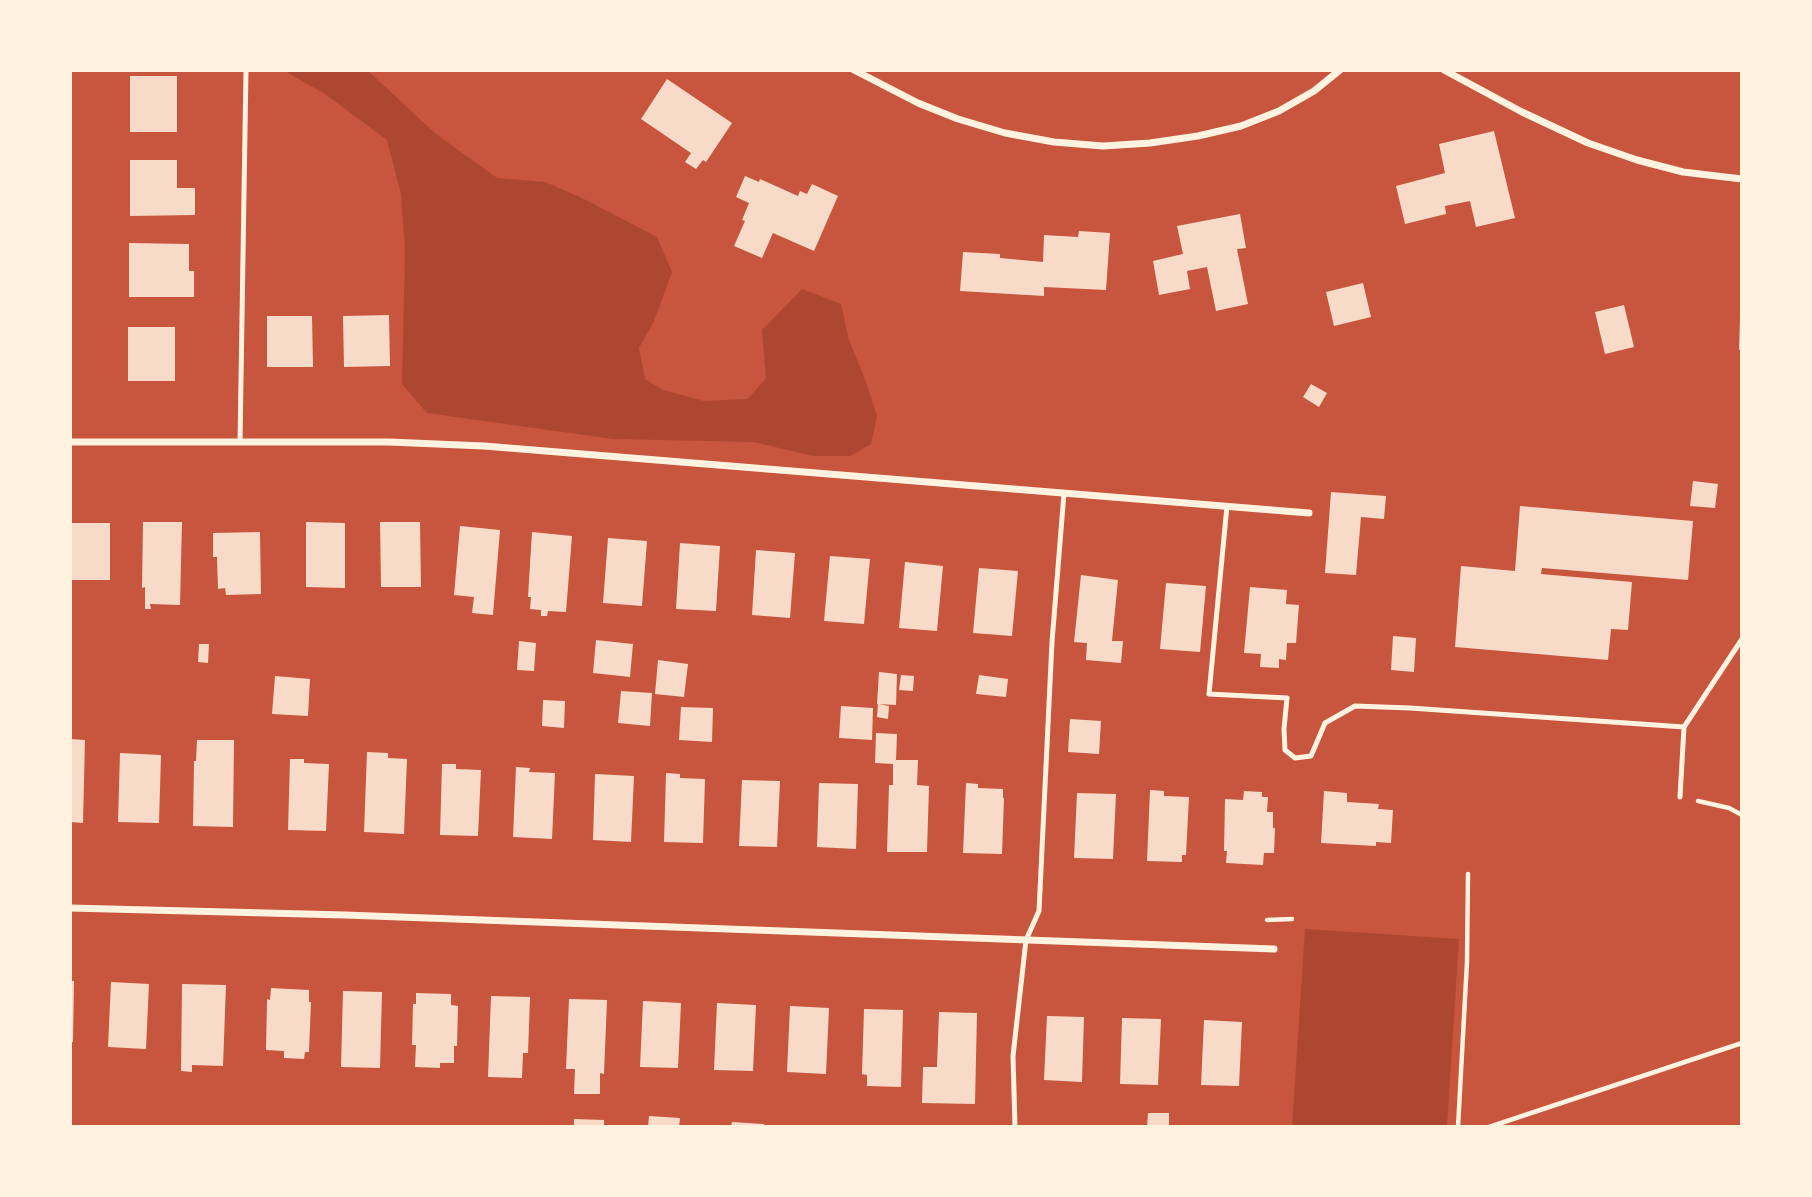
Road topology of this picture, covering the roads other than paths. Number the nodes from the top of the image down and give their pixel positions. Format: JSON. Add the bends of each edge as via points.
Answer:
{"nodes":[{"id":1,"x":246,"y":70,"type":"edge"},
{"id":2,"x":854,"y":70,"type":"edge"},
{"id":3,"x":1340,"y":70,"type":"edge"},
{"id":4,"x":1444,"y":70,"type":"edge"},
{"id":5,"x":1742,"y":180,"type":"edge"},
{"id":6,"x":70,"y":442,"type":"edge"},
{"id":7,"x":240,"y":442,"type":"junction"},
{"id":8,"x":1064,"y":493,"type":"junction"},
{"id":9,"x":1227,"y":506,"type":"junction"},
{"id":10,"x":1309,"y":513,"type":"dead end"},
{"id":11,"x":1742,"y":639,"type":"edge"},
{"id":12,"x":1684,"y":727,"type":"junction"},
{"id":13,"x":1680,"y":797,"type":"road end"},
{"id":14,"x":70,"y":908,"type":"edge"},
{"id":15,"x":1026,"y":940,"type":"junction"},
{"id":16,"x":1274,"y":949,"type":"dead end"},
{"id":17,"x":1015,"y":1127,"type":"edge"}],
"edges":[{"from":1,"to":7,"type":"lane"},
{"from":2,"to":3,"type":"street","via":[[958,119],[1005,133],[1103,146],[1150,144],[1241,126],[1279,111]]},
{"from":4,"to":5,"type":"street","via":[[1588,143],[1684,172]]},
{"from":6,"to":7,"type":"street"},
{"from":7,"to":8,"type":"street","via":[[484,446]]},
{"from":8,"to":9,"type":"street"},
{"from":8,"to":15,"type":"lane","via":[[1039,911]]},
{"from":9,"to":10,"type":"street"},
{"from":9,"to":12,"type":"lane","via":[[1209,694],[1287,698],[1285,750],[1295,758],[1311,756],[1325,723],[1355,706]]},
{"from":11,"to":12,"type":"lane"},
{"from":12,"to":13,"type":"lane"},
{"from":14,"to":15,"type":"street"},
{"from":15,"to":16,"type":"street"},
{"from":15,"to":17,"type":"lane","via":[[1013,1056]]}]}
